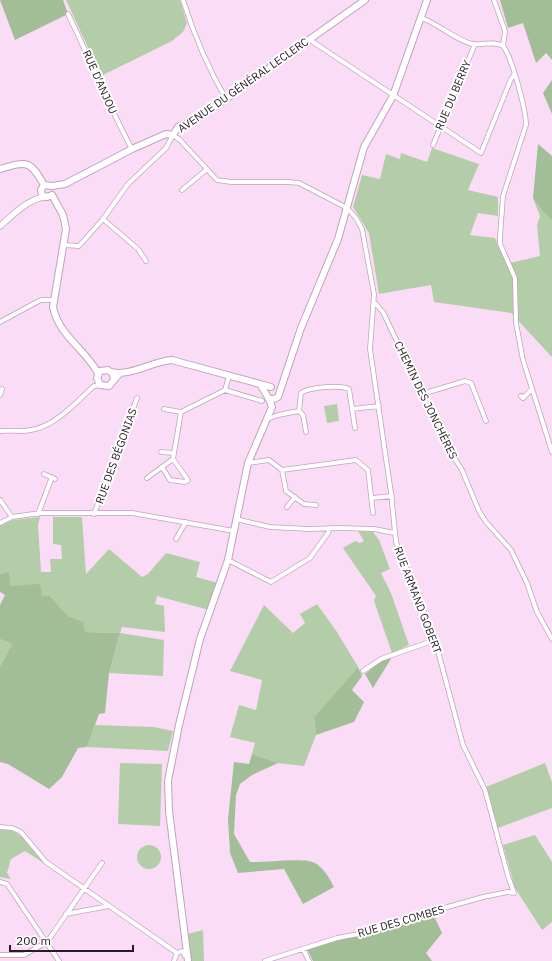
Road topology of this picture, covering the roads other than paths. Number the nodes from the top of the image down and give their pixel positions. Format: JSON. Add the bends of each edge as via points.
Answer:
{"nodes":[{"id":1,"x":183,"y":0,"type":"edge"},
{"id":2,"x":365,"y":0,"type":"edge"},
{"id":3,"x":428,"y":0,"type":"edge"},
{"id":4,"x":494,"y":0,"type":"edge"},
{"id":5,"x":68,"y":14,"type":"dead end"},
{"id":6,"x":422,"y":18,"type":"junction"},
{"id":7,"x":310,"y":38,"type":"junction"},
{"id":8,"x":475,"y":44,"type":"junction"},
{"id":9,"x":503,"y":46,"type":"junction"},
{"id":10,"x":514,"y":75,"type":"junction"},
{"id":11,"x":393,"y":96,"type":"junction"},
{"id":12,"x":226,"y":99,"type":"junction"},
{"id":13,"x":440,"y":127,"type":"junction"},
{"id":14,"x":173,"y":135,"type":"junction"},
{"id":15,"x":433,"y":145,"type":"dead end"},
{"id":16,"x":132,"y":149,"type":"junction"},
{"id":17,"x":0,"y":169,"type":"edge"},
{"id":18,"x":206,"y":170,"type":"junction"},
{"id":19,"x":44,"y":185,"type":"junction"},
{"id":20,"x":52,"y":186,"type":"junction"},
{"id":21,"x":182,"y":190,"type":"dead end"},
{"id":22,"x":48,"y":196,"type":"junction"},
{"id":23,"x":347,"y":208,"type":"junction"},
{"id":24,"x":103,"y":219,"type":"junction"},
{"id":25,"x":0,"y":226,"type":"edge"},
{"id":26,"x":63,"y":245,"type":"junction"},
{"id":27,"x":146,"y":261,"type":"dead end"},
{"id":28,"x":54,"y":300,"type":"junction"},
{"id":29,"x":374,"y":303,"type":"junction"},
{"id":30,"x":0,"y":322,"type":"edge"},
{"id":31,"x":101,"y":371,"type":"junction"},
{"id":32,"x":112,"y":372,"type":"junction"},
{"id":33,"x":120,"y":374,"type":"junction"},
{"id":34,"x":229,"y":376,"type":"junction"},
{"id":35,"x":114,"y":380,"type":"junction"},
{"id":36,"x":260,"y":384,"type":"junction"},
{"id":37,"x":100,"y":385,"type":"junction"},
{"id":38,"x":271,"y":387,"type":"junction"},
{"id":39,"x":2,"y":389,"type":"dead end"},
{"id":40,"x":532,"y":389,"type":"junction"},
{"id":41,"x":225,"y":390,"type":"junction"},
{"id":42,"x":266,"y":392,"type":"junction"},
{"id":43,"x":279,"y":392,"type":"junction"},
{"id":44,"x":422,"y":394,"type":"junction"},
{"id":45,"x":0,"y":395,"type":"edge"},
{"id":46,"x":521,"y":396,"type":"dead end"},
{"id":47,"x":137,"y":398,"type":"dead end"},
{"id":48,"x":276,"y":398,"type":"junction"},
{"id":49,"x":269,"y":399,"type":"junction"},
{"id":50,"x":262,"y":401,"type":"dead end"},
{"id":51,"x":379,"y":406,"type":"junction"},
{"id":52,"x":164,"y":409,"type":"dead end"},
{"id":53,"x":352,"y":409,"type":"junction"},
{"id":54,"x":299,"y":411,"type":"junction"},
{"id":55,"x":181,"y":412,"type":"junction"},
{"id":56,"x":274,"y":415,"type":"junction"},
{"id":57,"x":486,"y":421,"type":"dead end"},
{"id":58,"x":265,"y":424,"type":"junction"},
{"id":59,"x":355,"y":428,"type":"dead end"},
{"id":60,"x":0,"y":431,"type":"edge"},
{"id":61,"x":306,"y":432,"type":"dead end"},
{"id":62,"x":161,"y":452,"type":"dead end"},
{"id":63,"x":552,"y":452,"type":"edge"},
{"id":64,"x":174,"y":453,"type":"junction"},
{"id":65,"x":173,"y":459,"type":"junction"},
{"id":66,"x":248,"y":463,"type":"junction"},
{"id":67,"x":162,"y":467,"type":"junction"},
{"id":68,"x":282,"y":470,"type":"junction"},
{"id":69,"x":44,"y":474,"type":"dead end"},
{"id":70,"x":147,"y":478,"type":"dead end"},
{"id":71,"x":392,"y":496,"type":"junction"},
{"id":72,"x":295,"y":497,"type":"junction"},
{"id":73,"x":372,"y":498,"type":"junction"},
{"id":74,"x":0,"y":500,"type":"edge"},
{"id":75,"x":316,"y":505,"type":"dead end"},
{"id":76,"x":287,"y":507,"type":"dead end"},
{"id":77,"x":373,"y":513,"type":"dead end"},
{"id":78,"x":38,"y":514,"type":"junction"},
{"id":79,"x":94,"y":514,"type":"junction"},
{"id":80,"x":12,"y":517,"type":"junction"},
{"id":81,"x":236,"y":519,"type":"junction"},
{"id":82,"x":186,"y":522,"type":"junction"},
{"id":83,"x":0,"y":523,"type":"edge"},
{"id":84,"x":330,"y":528,"type":"junction"},
{"id":85,"x":234,"y":531,"type":"junction"},
{"id":86,"x":395,"y":533,"type":"junction"},
{"id":87,"x":176,"y":539,"type":"dead end"},
{"id":88,"x":228,"y":560,"type":"junction"},
{"id":89,"x":552,"y":639,"type":"edge"},
{"id":90,"x":435,"y":640,"type":"junction"},
{"id":91,"x":363,"y":671,"type":"dead end"},
{"id":92,"x":0,"y":827,"type":"edge"},
{"id":93,"x":102,"y":863,"type":"dead end"},
{"id":94,"x":0,"y":882,"type":"edge"},
{"id":95,"x":84,"y":889,"type":"junction"},
{"id":96,"x":514,"y":893,"type":"joint"},
{"id":97,"x":110,"y":906,"type":"junction"},
{"id":98,"x":180,"y":913,"type":"junction"},
{"id":99,"x":66,"y":914,"type":"junction"},
{"id":100,"x":47,"y":942,"type":"junction"},
{"id":101,"x":303,"y":949,"type":"junction"},
{"id":102,"x":180,"y":952,"type":"junction"},
{"id":103,"x":0,"y":955,"type":"edge"},
{"id":104,"x":59,"y":961,"type":"edge"},
{"id":105,"x":174,"y":961,"type":"edge"},
{"id":106,"x":186,"y":961,"type":"edge"},
{"id":107,"x":265,"y":961,"type":"edge"},
{"id":108,"x":309,"y":961,"type":"edge"}],
"edges":[{"from":1,"to":12,"type":"street","via":[[192,28]]},
{"from":2,"to":7,"type":"main road","name":"AVENUE DU GÉNÉRAL LECLERC"},
{"from":3,"to":6,"type":"main road"},
{"from":4,"to":9,"type":"street","via":[[505,31]]},
{"from":5,"to":16,"type":"street","name":"RUE D'ANJOU"},
{"from":6,"to":8,"type":"street","via":[[454,37]]},
{"from":6,"to":11,"type":"main road"},
{"from":7,"to":11,"type":"street"},
{"from":7,"to":12,"type":"main road","name":"AVENUE DU GÉNÉRAL LECLERC"},
{"from":8,"to":9,"type":"street","via":[[494,43]]},
{"from":8,"to":13,"type":"street","name":"RUE DU BERRY"},
{"from":9,"to":10,"type":"street"},
{"from":10,"to":13,"type":"street","via":[[510,79],[481,153]]},
{"from":10,"to":40,"type":"street","via":[[526,116],[526,125],[504,196],[500,244],[515,278],[516,323]]},
{"from":11,"to":13,"type":"street"},
{"from":11,"to":23,"type":"main road","via":[[364,147]]},
{"from":12,"to":14,"type":"main road","name":"AVENUE DU GÉNÉRAL LECLERC","via":[[198,118],[178,127]]},
{"from":13,"to":15,"type":"street","name":"RUE DU BERRY"},
{"from":14,"to":16,"type":"main road","name":"AVENUE DU GÉNÉRAL LECLERC","via":[[166,134]]},
{"from":14,"to":18,"type":"street"},
{"from":14,"to":24,"type":"street","via":[[166,148],[128,184]]},
{"from":16,"to":20,"type":"main road","name":"AVENUE DU GÉNÉRAL LECLERC","via":[[64,184]]},
{"from":17,"to":19,"type":"main road","via":[[20,164],[29,165],[34,168]]},
{"from":18,"to":21,"type":"street"},
{"from":18,"to":23,"type":"street","via":[[223,182],[299,184]]},
{"from":19,"to":20,"type":"main road"},
{"from":19,"to":22,"type":"main road","via":[[41,192]]},
{"from":20,"to":22,"type":"main road","via":[[54,191]]},
{"from":22,"to":25,"type":"street","via":[[22,208]]},
{"from":22,"to":26,"type":"main road","via":[[64,219],[66,229]]},
{"from":23,"to":29,"type":"street","name":"RUE ARMAND GOBERT","via":[[356,218],[365,237]]},
{"from":23,"to":43,"type":"main road","via":[[338,239]]},
{"from":24,"to":26,"type":"street","via":[[79,246]]},
{"from":24,"to":27,"type":"street","via":[[138,248]]},
{"from":26,"to":28,"type":"main road"},
{"from":28,"to":30,"type":"street","via":[[41,300]]},
{"from":28,"to":31,"type":"main road","via":[[54,313],[61,328]]},
{"from":29,"to":44,"type":"street","name":"CHEMIN DES JONCHÈRES","via":[[383,312]]},
{"from":29,"to":51,"type":"street","name":"RUE ARMAND GOBERT","via":[[370,349]]},
{"from":31,"to":32,"type":"main road"},
{"from":31,"to":37,"type":"main road","via":[[97,378]]},
{"from":32,"to":33,"type":"main road"},
{"from":32,"to":35,"type":"main road"},
{"from":33,"to":34,"type":"main road","via":[[160,361],[172,360]]},
{"from":33,"to":35,"type":"main road"},
{"from":34,"to":36,"type":"main road"},
{"from":34,"to":41,"type":"street"},
{"from":35,"to":37,"type":"main road","via":[[109,386]]},
{"from":36,"to":38,"type":"main road"},
{"from":36,"to":42,"type":"main road"},
{"from":37,"to":60,"type":"street","via":[[94,386],[46,424],[31,430]]},
{"from":38,"to":42,"type":"main road"},
{"from":38,"to":43,"type":"main road","via":[[276,387]]},
{"from":39,"to":45,"type":"street"},
{"from":40,"to":46,"type":"street","via":[[526,397]]},
{"from":40,"to":63,"type":"street"},
{"from":41,"to":50,"type":"street"},
{"from":41,"to":55,"type":"street"},
{"from":42,"to":49,"type":"main road"},
{"from":43,"to":48,"type":"main road"},
{"from":44,"to":57,"type":"street","via":[[465,381],[471,383]]},
{"from":44,"to":89,"type":"street","name":"CHEMIN DES JONCHÈRES","via":[[486,522],[511,550],[537,612]]},
{"from":47,"to":79,"type":"street","name":"RUE DES BÉGONIAS"},
{"from":48,"to":49,"type":"main road"},
{"from":48,"to":56,"type":"main road"},
{"from":49,"to":58,"type":"main road","via":[[272,407]]},
{"from":51,"to":53,"type":"street"},
{"from":51,"to":71,"type":"street","name":"RUE ARMAND GOBERT"},
{"from":52,"to":55,"type":"street"},
{"from":53,"to":54,"type":"street","via":[[349,389],[343,386],[308,388],[301,393]]},
{"from":53,"to":59,"type":"street"},
{"from":54,"to":56,"type":"street"},
{"from":54,"to":61,"type":"street","via":[[303,416]]},
{"from":55,"to":64,"type":"street"},
{"from":56,"to":58,"type":"main road"},
{"from":58,"to":66,"type":"main road"},
{"from":62,"to":64,"type":"street"},
{"from":64,"to":65,"type":"street"},
{"from":65,"to":67,"type":"street"},
{"from":65,"to":67,"type":"street","via":[[188,480],[170,480]]},
{"from":66,"to":68,"type":"street","via":[[269,460]]},
{"from":66,"to":81,"type":"main road"},
{"from":67,"to":70,"type":"street"},
{"from":68,"to":72,"type":"street","via":[[286,491]]},
{"from":68,"to":73,"type":"street","via":[[356,460],[368,470]]},
{"from":69,"to":78,"type":"street","via":[[54,478]]},
{"from":71,"to":73,"type":"street"},
{"from":71,"to":86,"type":"street","name":"RUE ARMAND GOBERT"},
{"from":72,"to":75,"type":"street","via":[[304,504]]},
{"from":72,"to":76,"type":"street"},
{"from":73,"to":77,"type":"street"},
{"from":74,"to":80,"type":"street"},
{"from":78,"to":79,"type":"street"},
{"from":78,"to":80,"type":"street"},
{"from":79,"to":82,"type":"street","via":[[132,513]]},
{"from":80,"to":83,"type":"street"},
{"from":81,"to":84,"type":"street","via":[[270,527]]},
{"from":81,"to":85,"type":"main road"},
{"from":82,"to":85,"type":"street"},
{"from":82,"to":87,"type":"street"},
{"from":84,"to":86,"type":"street","via":[[374,529]]},
{"from":84,"to":88,"type":"street","via":[[310,558],[271,582]]},
{"from":85,"to":88,"type":"main road"},
{"from":86,"to":90,"type":"street","name":"RUE ARMAND GOBERT","via":[[396,542]]},
{"from":88,"to":98,"type":"main road","via":[[200,639],[168,781]]},
{"from":90,"to":91,"type":"street","via":[[381,659]]},
{"from":90,"to":96,"type":"street","name":"RUE ARMAND GOBERT","via":[[463,745],[485,790]]},
{"from":92,"to":95,"type":"street","via":[[21,832],[46,862]]},
{"from":93,"to":95,"type":"street"},
{"from":94,"to":100,"type":"street","via":[[7,884]]},
{"from":95,"to":97,"type":"street"},
{"from":95,"to":99,"type":"street"},
{"from":96,"to":101,"type":"street","name":"RUE DES COMBES","via":[[483,897]]},
{"from":97,"to":99,"type":"street"},
{"from":97,"to":102,"type":"street"},
{"from":98,"to":102,"type":"main road"},
{"from":98,"to":106,"type":"main road"},
{"from":99,"to":100,"type":"street"},
{"from":100,"to":103,"type":"street","via":[[24,955]]},
{"from":100,"to":104,"type":"street"},
{"from":101,"to":107,"type":"street","name":"RUE DES COMBES"},
{"from":101,"to":108,"type":"street"},
{"from":102,"to":105,"type":"street"},
{"from":102,"to":106,"type":"main road"}]}
